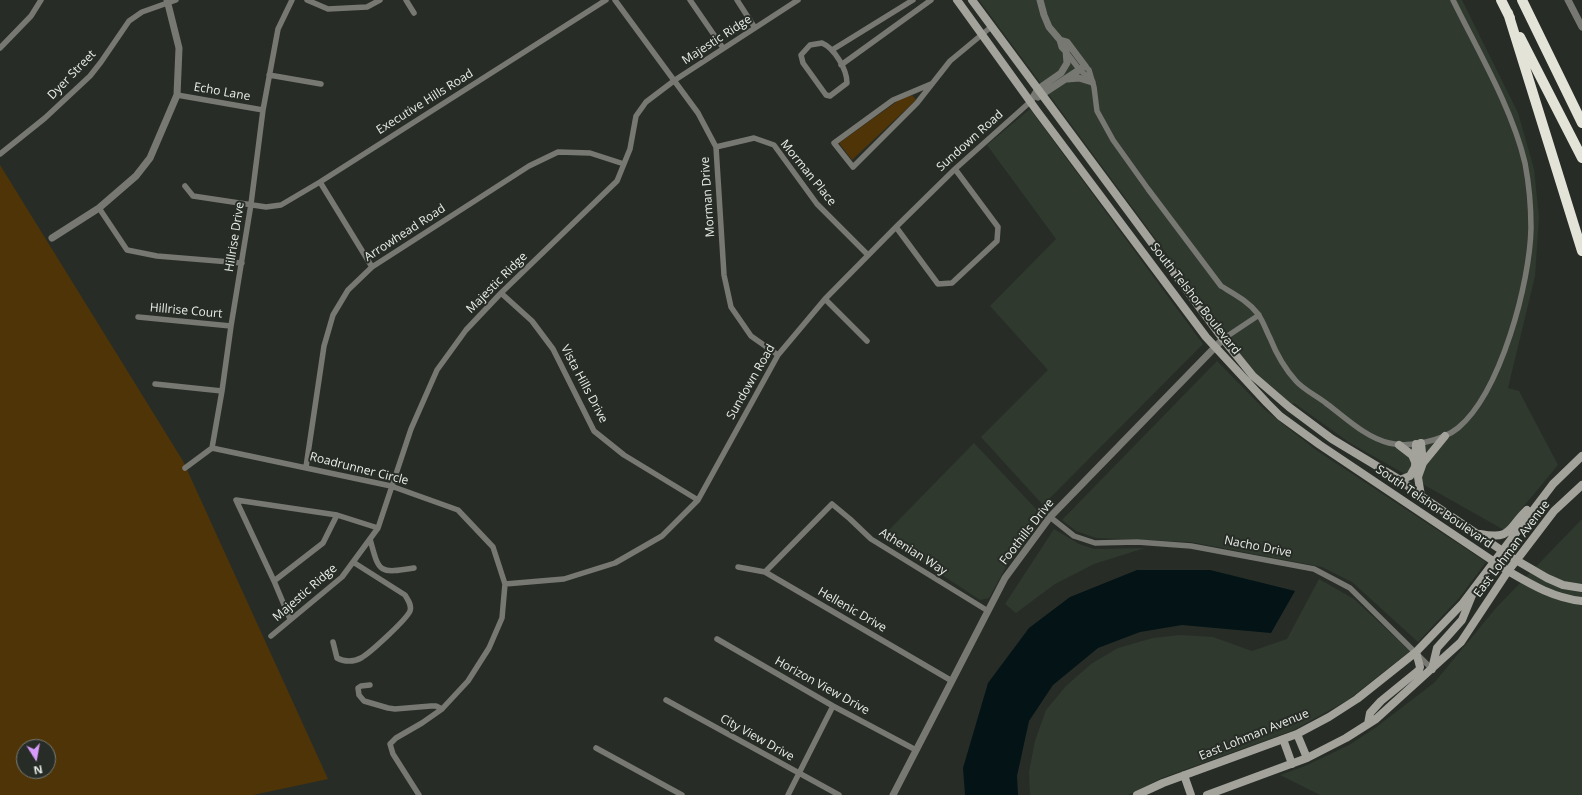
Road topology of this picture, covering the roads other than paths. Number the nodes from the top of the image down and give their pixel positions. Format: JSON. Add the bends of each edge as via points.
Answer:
{"nodes":[{"id":1,"x":41,"y":0,"type":"edge"},
{"id":2,"x":176,"y":0,"type":"edge"},
{"id":3,"x":292,"y":0,"type":"edge"},
{"id":4,"x":307,"y":0,"type":"edge"},
{"id":5,"x":380,"y":0,"type":"edge"},
{"id":6,"x":406,"y":0,"type":"edge"},
{"id":7,"x":606,"y":0,"type":"edge"},
{"id":8,"x":615,"y":0,"type":"edge"},
{"id":9,"x":690,"y":0,"type":"edge"},
{"id":10,"x":737,"y":0,"type":"edge"},
{"id":11,"x":798,"y":0,"type":"edge"},
{"id":12,"x":913,"y":0,"type":"edge"},
{"id":13,"x":931,"y":0,"type":"edge"},
{"id":14,"x":957,"y":0,"type":"edge"},
{"id":15,"x":972,"y":0,"type":"edge"},
{"id":16,"x":1040,"y":0,"type":"edge"},
{"id":17,"x":1453,"y":0,"type":"edge"},
{"id":18,"x":1501,"y":0,"type":"edge"},
{"id":19,"x":1522,"y":0,"type":"edge"},
{"id":20,"x":1568,"y":0,"type":"edge"},
{"id":21,"x":167,"y":2,"type":"edge"},
{"id":22,"x":414,"y":13,"type":"dead end"},
{"id":23,"x":1508,"y":13,"type":"junction"},
{"id":24,"x":991,"y":26,"type":"junction"},
{"id":25,"x":1582,"y":27,"type":"edge"},
{"id":26,"x":755,"y":28,"type":"junction"},
{"id":27,"x":981,"y":34,"type":"junction"},
{"id":28,"x":1060,"y":40,"type":"junction"},
{"id":29,"x":0,"y":48,"type":"edge"},
{"id":30,"x":723,"y":48,"type":"junction"},
{"id":31,"x":832,"y":50,"type":"junction"},
{"id":32,"x":1066,"y":51,"type":"junction"},
{"id":33,"x":1080,"y":64,"type":"junction"},
{"id":34,"x":1554,"y":64,"type":"junction"},
{"id":35,"x":841,"y":65,"type":"junction"},
{"id":36,"x":269,"y":74,"type":"junction"},
{"id":37,"x":1063,"y":76,"type":"junction"},
{"id":38,"x":674,"y":80,"type":"junction"},
{"id":39,"x":1092,"y":82,"type":"junction"},
{"id":40,"x":321,"y":84,"type":"dead end"},
{"id":41,"x":930,"y":84,"type":"junction"},
{"id":42,"x":1040,"y":92,"type":"junction"},
{"id":43,"x":177,"y":95,"type":"junction"},
{"id":44,"x":1030,"y":102,"type":"junction"},
{"id":45,"x":1582,"y":107,"type":"edge"},
{"id":46,"x":263,"y":110,"type":"junction"},
{"id":47,"x":1582,"y":123,"type":"edge"},
{"id":48,"x":716,"y":147,"type":"junction"},
{"id":49,"x":0,"y":154,"type":"edge"},
{"id":50,"x":1582,"y":158,"type":"edge"},
{"id":51,"x":624,"y":164,"type":"junction"},
{"id":52,"x":954,"y":169,"type":"junction"},
{"id":53,"x":320,"y":182,"type":"junction"},
{"id":54,"x":185,"y":186,"type":"dead end"},
{"id":55,"x":251,"y":204,"type":"junction"},
{"id":56,"x":99,"y":208,"type":"junction"},
{"id":57,"x":896,"y":227,"type":"junction"},
{"id":58,"x":52,"y":238,"type":"dead end"},
{"id":59,"x":1582,"y":251,"type":"edge"},
{"id":60,"x":868,"y":255,"type":"junction"},
{"id":61,"x":242,"y":263,"type":"junction"},
{"id":62,"x":372,"y":266,"type":"junction"},
{"id":63,"x":501,"y":293,"type":"junction"},
{"id":64,"x":825,"y":299,"type":"junction"},
{"id":65,"x":1259,"y":315,"type":"junction"},
{"id":66,"x":138,"y":318,"type":"dead end"},
{"id":67,"x":231,"y":326,"type":"junction"},
{"id":68,"x":1223,"y":339,"type":"junction"},
{"id":69,"x":867,"y":341,"type":"dead end"},
{"id":70,"x":1214,"y":347,"type":"junction"},
{"id":71,"x":778,"y":355,"type":"junction"},
{"id":72,"x":155,"y":384,"type":"dead end"},
{"id":73,"x":222,"y":391,"type":"junction"},
{"id":74,"x":1444,"y":436,"type":"junction"},
{"id":75,"x":1419,"y":444,"type":"junction"},
{"id":76,"x":1399,"y":445,"type":"junction"},
{"id":77,"x":212,"y":448,"type":"junction"},
{"id":78,"x":1335,"y":455,"type":"junction"},
{"id":79,"x":1582,"y":456,"type":"edge"},
{"id":80,"x":1419,"y":463,"type":"junction"},
{"id":81,"x":306,"y":467,"type":"junction"},
{"id":82,"x":185,"y":468,"type":"dead end"},
{"id":83,"x":1390,"y":474,"type":"junction"},
{"id":84,"x":1400,"y":480,"type":"junction"},
{"id":85,"x":1582,"y":485,"type":"edge"},
{"id":86,"x":391,"y":486,"type":"junction"},
{"id":87,"x":1421,"y":496,"type":"junction"},
{"id":88,"x":1542,"y":498,"type":"junction"},
{"id":89,"x":698,"y":500,"type":"junction"},
{"id":90,"x":336,"y":515,"type":"junction"},
{"id":91,"x":1050,"y":517,"type":"junction"},
{"id":92,"x":378,"y":528,"type":"junction"},
{"id":93,"x":1477,"y":534,"type":"junction"},
{"id":94,"x":370,"y":539,"type":"junction"},
{"id":95,"x":1502,"y":551,"type":"junction"},
{"id":96,"x":1516,"y":560,"type":"junction"},
{"id":97,"x":1494,"y":561,"type":"junction"},
{"id":98,"x":353,"y":562,"type":"junction"},
{"id":99,"x":738,"y":567,"type":"dead end"},
{"id":100,"x":414,"y":568,"type":"dead end"},
{"id":101,"x":1508,"y":571,"type":"junction"},
{"id":102,"x":765,"y":572,"type":"junction"},
{"id":103,"x":274,"y":581,"type":"junction"},
{"id":104,"x":505,"y":584,"type":"junction"},
{"id":105,"x":1475,"y":586,"type":"junction"},
{"id":106,"x":1582,"y":588,"type":"edge"},
{"id":107,"x":1580,"y":600,"type":"edge"},
{"id":108,"x":988,"y":611,"type":"junction"},
{"id":109,"x":290,"y":619,"type":"junction"},
{"id":110,"x":271,"y":636,"type":"dead end"},
{"id":111,"x":717,"y":639,"type":"dead end"},
{"id":112,"x":332,"y":642,"type":"dead end"},
{"id":113,"x":1416,"y":652,"type":"junction"},
{"id":114,"x":1432,"y":669,"type":"junction"},
{"id":115,"x":952,"y":681,"type":"junction"},
{"id":116,"x":370,"y":685,"type":"dead end"},
{"id":117,"x":666,"y":700,"type":"dead end"},
{"id":118,"x":833,"y":706,"type":"junction"},
{"id":119,"x":442,"y":710,"type":"junction"},
{"id":120,"x":1368,"y":724,"type":"junction"},
{"id":121,"x":1297,"y":734,"type":"junction"},
{"id":122,"x":1283,"y":739,"type":"junction"},
{"id":123,"x":596,"y":748,"type":"dead end"},
{"id":124,"x":916,"y":750,"type":"junction"},
{"id":125,"x":1307,"y":758,"type":"junction"},
{"id":126,"x":1292,"y":764,"type":"junction"},
{"id":127,"x":800,"y":774,"type":"junction"},
{"id":128,"x":1184,"y":775,"type":"junction"},
{"id":129,"x":419,"y":795,"type":"edge"},
{"id":130,"x":682,"y":795,"type":"edge"},
{"id":131,"x":788,"y":795,"type":"edge"},
{"id":132,"x":839,"y":795,"type":"edge"},
{"id":133,"x":893,"y":795,"type":"edge"},
{"id":134,"x":1137,"y":795,"type":"edge"},
{"id":135,"x":1191,"y":795,"type":"edge"},
{"id":136,"x":1207,"y":795,"type":"edge"}],
"edges":[{"from":1,"to":29,"type":"street","via":[[31,16]]},
{"from":2,"to":21,"type":"street","name":"Dyer Street"},
{"from":3,"to":36,"type":"street","name":"Hillrise Drive","via":[[278,29]]},
{"from":4,"to":5,"type":"street","via":[[328,10],[367,7]]},
{"from":6,"to":22,"type":"street"},
{"from":7,"to":53,"type":"street","name":"Executive Hills Road"},
{"from":8,"to":38,"type":"street","name":"Morman Drive"},
{"from":9,"to":30,"type":"street"},
{"from":10,"to":26,"type":"street"},
{"from":11,"to":26,"type":"street","name":"Majestic Ridge"},
{"from":12,"to":31,"type":"street"},
{"from":13,"to":35,"type":"street"},
{"from":14,"to":27,"type":"main road","name":"South Telshor Boulevard"},
{"from":15,"to":24,"type":"main road","name":"South Telshor Boulevard"},
{"from":16,"to":28,"type":"street","via":[[1049,28]]},
{"from":17,"to":74,"type":"street","via":[[1505,105],[1521,149],[1530,197],[1531,229],[1518,312],[1495,373],[1476,408],[1460,427]]},
{"from":18,"to":23,"type":"highway"},
{"from":19,"to":34,"type":"highway"},
{"from":20,"to":25,"type":"street"},
{"from":21,"to":43,"type":"street","via":[[179,48]]},
{"from":21,"to":49,"type":"street","name":"Dyer Street","via":[[137,14],[129,21],[90,76],[45,118]]},
{"from":23,"to":50,"type":"highway"},
{"from":23,"to":59,"type":"highway"},
{"from":24,"to":27,"type":"street"},
{"from":24,"to":42,"type":"main road","name":"South Telshor Boulevard"},
{"from":26,"to":30,"type":"street","name":"Majestic Ridge"},
{"from":27,"to":41,"type":"street","via":[[950,61]]},
{"from":27,"to":44,"type":"main road","name":"South Telshor Boulevard"},
{"from":28,"to":32,"type":"street"},
{"from":28,"to":33,"type":"street","via":[[1067,42]]},
{"from":30,"to":38,"type":"street","name":"Majestic Ridge"},
{"from":31,"to":35,"type":"street"},
{"from":31,"to":35,"type":"street","via":[[822,43],[810,45],[801,55],[803,63],[826,95],[830,96],[847,83]]},
{"from":32,"to":33,"type":"street"},
{"from":32,"to":37,"type":"street","via":[[1067,63]]},
{"from":33,"to":37,"type":"street","name":"Sundown Road"},
{"from":33,"to":39,"type":"street"},
{"from":34,"to":45,"type":"highway"},
{"from":34,"to":47,"type":"highway"},
{"from":36,"to":40,"type":"street"},
{"from":36,"to":46,"type":"street","name":"Hillrise Drive"},
{"from":37,"to":39,"type":"street"},
{"from":37,"to":42,"type":"street","name":"Sundown Road"},
{"from":38,"to":48,"type":"street","name":"Morman Drive","via":[[698,113]]},
{"from":38,"to":51,"type":"street","name":"Majestic Ridge","via":[[646,102],[636,116],[630,149]]},
{"from":39,"to":65,"type":"street","via":[[1098,111],[1105,128],[1121,153],[1221,286],[1242,298]]},
{"from":41,"to":41,"type":"street","via":[[916,103],[853,167],[834,144],[893,100]]},
{"from":42,"to":44,"type":"street","name":"Sundown Road"},
{"from":42,"to":68,"type":"main road","name":"South Telshor Boulevard"},
{"from":43,"to":46,"type":"street","name":"Echo Lane"},
{"from":43,"to":56,"type":"street","via":[[150,158],[136,176]]},
{"from":44,"to":52,"type":"street","name":"Sundown Road"},
{"from":44,"to":70,"type":"main road","name":"South Telshor Boulevard"},
{"from":46,"to":55,"type":"street","name":"Hillrise Drive"},
{"from":48,"to":60,"type":"street","name":"Morman Place","via":[[754,138],[774,145],[817,204]]},
{"from":48,"to":71,"type":"street","name":"Morman Drive","via":[[724,275],[731,307],[751,336]]},
{"from":51,"to":62,"type":"street","name":"Arrowhead Road","via":[[590,153],[558,152],[529,166]]},
{"from":51,"to":63,"type":"street","name":"Majestic Ridge","via":[[617,181]]},
{"from":52,"to":57,"type":"street","name":"Sundown Road"},
{"from":52,"to":57,"type":"street","via":[[998,227],[997,241],[952,283],[938,284]]},
{"from":53,"to":55,"type":"street","name":"Executive Hills Road","via":[[282,205],[266,207]]},
{"from":53,"to":62,"type":"street"},
{"from":54,"to":55,"type":"street","name":"Executive Hills Road","via":[[193,196]]},
{"from":55,"to":61,"type":"street","name":"Hillrise Drive"},
{"from":56,"to":58,"type":"street"},
{"from":56,"to":61,"type":"street","via":[[128,250],[157,256]]},
{"from":57,"to":60,"type":"street","name":"Sundown Road"},
{"from":60,"to":64,"type":"street","name":"Sundown Road"},
{"from":61,"to":67,"type":"street","name":"Hillrise Drive"},
{"from":62,"to":81,"type":"street","name":"Arrowhead Road","via":[[348,290],[333,315],[324,346]]},
{"from":63,"to":86,"type":"street","name":"Majestic Ridge","via":[[466,330],[437,370],[411,429]]},
{"from":63,"to":89,"type":"street","name":"Vista Hills Drive","via":[[532,321],[553,349],[594,431],[624,455]]},
{"from":64,"to":69,"type":"street"},
{"from":64,"to":71,"type":"street","name":"Sundown Road"},
{"from":65,"to":68,"type":"street","name":"Foothills Drive"},
{"from":65,"to":76,"type":"street","via":[[1276,352],[1296,382],[1358,428],[1387,443]]},
{"from":66,"to":67,"type":"street","name":"Hillrise Court"},
{"from":67,"to":73,"type":"street","name":"Hillrise Drive"},
{"from":68,"to":70,"type":"street","name":"Foothills Drive"},
{"from":68,"to":83,"type":"main road","name":"South Telshor Boulevard","via":[[1253,376],[1288,407],[1332,439]]},
{"from":70,"to":78,"type":"main road","name":"South Telshor Boulevard","via":[[1280,416]]},
{"from":70,"to":91,"type":"street","name":"Foothills Drive"},
{"from":71,"to":89,"type":"street","name":"Sundown Road"},
{"from":72,"to":73,"type":"street"},
{"from":73,"to":77,"type":"street","name":"Hillrise Drive"},
{"from":74,"to":75,"type":"street"},
{"from":74,"to":80,"type":"main road"},
{"from":75,"to":76,"type":"street"},
{"from":75,"to":80,"type":"main road"},
{"from":76,"to":80,"type":"main road"},
{"from":77,"to":81,"type":"street","name":"Roadrunner Circle"},
{"from":77,"to":82,"type":"street"},
{"from":78,"to":83,"type":"main road","via":[[1345,453],[1381,473]]},
{"from":78,"to":97,"type":"main road","name":"South Telshor Boulevard"},
{"from":79,"to":88,"type":"main road","name":"East Lohman Avenue"},
{"from":80,"to":84,"type":"main road","via":[[1410,476]]},
{"from":80,"to":87,"type":"main road"},
{"from":81,"to":86,"type":"street","name":"Roadrunner Circle"},
{"from":83,"to":84,"type":"main road","name":"South Telshor Boulevard"},
{"from":84,"to":87,"type":"main road","name":"South Telshor Boulevard"},
{"from":85,"to":96,"type":"main road","name":"East Lohman Avenue","via":[[1554,511]]},
{"from":86,"to":92,"type":"street","name":"Majestic Ridge"},
{"from":86,"to":104,"type":"street","name":"Roadrunner Circle","via":[[458,510],[493,547]]},
{"from":87,"to":93,"type":"main road","name":"South Telshor Boulevard"},
{"from":88,"to":93,"type":"main road","via":[[1503,535],[1494,537]]},
{"from":88,"to":95,"type":"main road","name":"East Lohman Avenue"},
{"from":89,"to":104,"type":"street","name":"Sundown Road","via":[[662,536],[615,563],[564,579]]},
{"from":90,"to":92,"type":"street"},
{"from":90,"to":103,"type":"street","via":[[323,543]]},
{"from":90,"to":103,"type":"street","via":[[236,500]]},
{"from":91,"to":108,"type":"street","name":"Foothills Drive","via":[[1005,578]]},
{"from":91,"to":113,"type":"street","name":"Nacho Drive","via":[[1074,536],[1095,543],[1138,542],[1191,546],[1314,569],[1350,588]]},
{"from":92,"to":94,"type":"street","name":"Majestic Ridge"},
{"from":93,"to":95,"type":"main road","name":"South Telshor Boulevard"},
{"from":94,"to":98,"type":"street","name":"Majestic Ridge"},
{"from":94,"to":100,"type":"street","via":[[376,562],[380,567],[392,572]]},
{"from":95,"to":96,"type":"main road","name":"South Telshor Boulevard"},
{"from":95,"to":97,"type":"main road","name":"East Lohman Avenue"},
{"from":96,"to":101,"type":"main road","name":"East Lohman Avenue"},
{"from":96,"to":106,"type":"main road","name":"South Telshor Boulevard","via":[[1563,585]]},
{"from":97,"to":101,"type":"main road","name":"South Telshor Boulevard"},
{"from":97,"to":105,"type":"main road","name":"East Lohman Avenue"},
{"from":98,"to":109,"type":"street","name":"Majestic Ridge","via":[[342,577]]},
{"from":98,"to":112,"type":"street","via":[[405,594],[410,602],[410,611],[390,634],[361,658],[347,661],[337,658]]},
{"from":99,"to":102,"type":"street","name":"Hellenic Drive"},
{"from":101,"to":107,"type":"main road","name":"South Telshor Boulevard","via":[[1561,598]]},
{"from":101,"to":114,"type":"main road","name":"East Lohman Avenue","via":[[1461,642]]},
{"from":102,"to":108,"type":"street","name":"Athenian Way","via":[[832,504],[870,540]]},
{"from":102,"to":115,"type":"street","name":"Hellenic Drive"},
{"from":103,"to":109,"type":"street"},
{"from":104,"to":119,"type":"street","name":"Roadrunner Circle","via":[[502,618],[488,648],[468,681]]},
{"from":105,"to":113,"type":"main road","name":"East Lohman Avenue","via":[[1463,603]]},
{"from":105,"to":114,"type":"main road","via":[[1462,620],[1437,648]]},
{"from":108,"to":115,"type":"street","name":"Foothills Drive"},
{"from":109,"to":110,"type":"street","name":"Majestic Ridge"},
{"from":111,"to":118,"type":"street","name":"Horizon View Drive"},
{"from":113,"to":114,"type":"street","name":"Nacho Drive"},
{"from":113,"to":120,"type":"main road","via":[[1419,670],[1381,701],[1370,714]]},
{"from":113,"to":121,"type":"main road","name":"East Lohman Avenue","via":[[1357,699]]},
{"from":114,"to":120,"type":"main road","name":"East Lohman Avenue"},
{"from":115,"to":124,"type":"street","name":"Foothills Drive"},
{"from":116,"to":119,"type":"street","via":[[358,688],[360,697],[364,700],[393,709],[436,706]]},
{"from":117,"to":127,"type":"street","name":"City View Drive"},
{"from":118,"to":124,"type":"street","name":"Horizon View Drive"},
{"from":118,"to":127,"type":"street"},
{"from":119,"to":129,"type":"street","name":"Roadrunner Circle","via":[[398,736],[390,744],[393,754]]},
{"from":120,"to":125,"type":"main road","name":"East Lohman Avenue"},
{"from":121,"to":122,"type":"main road","name":"East Lohman Avenue"},
{"from":121,"to":125,"type":"main road"},
{"from":122,"to":126,"type":"main road"},
{"from":122,"to":128,"type":"main road","name":"East Lohman Avenue"},
{"from":123,"to":130,"type":"street"},
{"from":124,"to":133,"type":"street","name":"Foothills Drive"},
{"from":125,"to":126,"type":"main road","name":"East Lohman Avenue"},
{"from":126,"to":136,"type":"main road","name":"East Lohman Avenue"},
{"from":127,"to":131,"type":"street"},
{"from":127,"to":132,"type":"street","name":"City View Drive"},
{"from":128,"to":134,"type":"main road","name":"East Lohman Avenue"},
{"from":128,"to":135,"type":"main road"}]}
